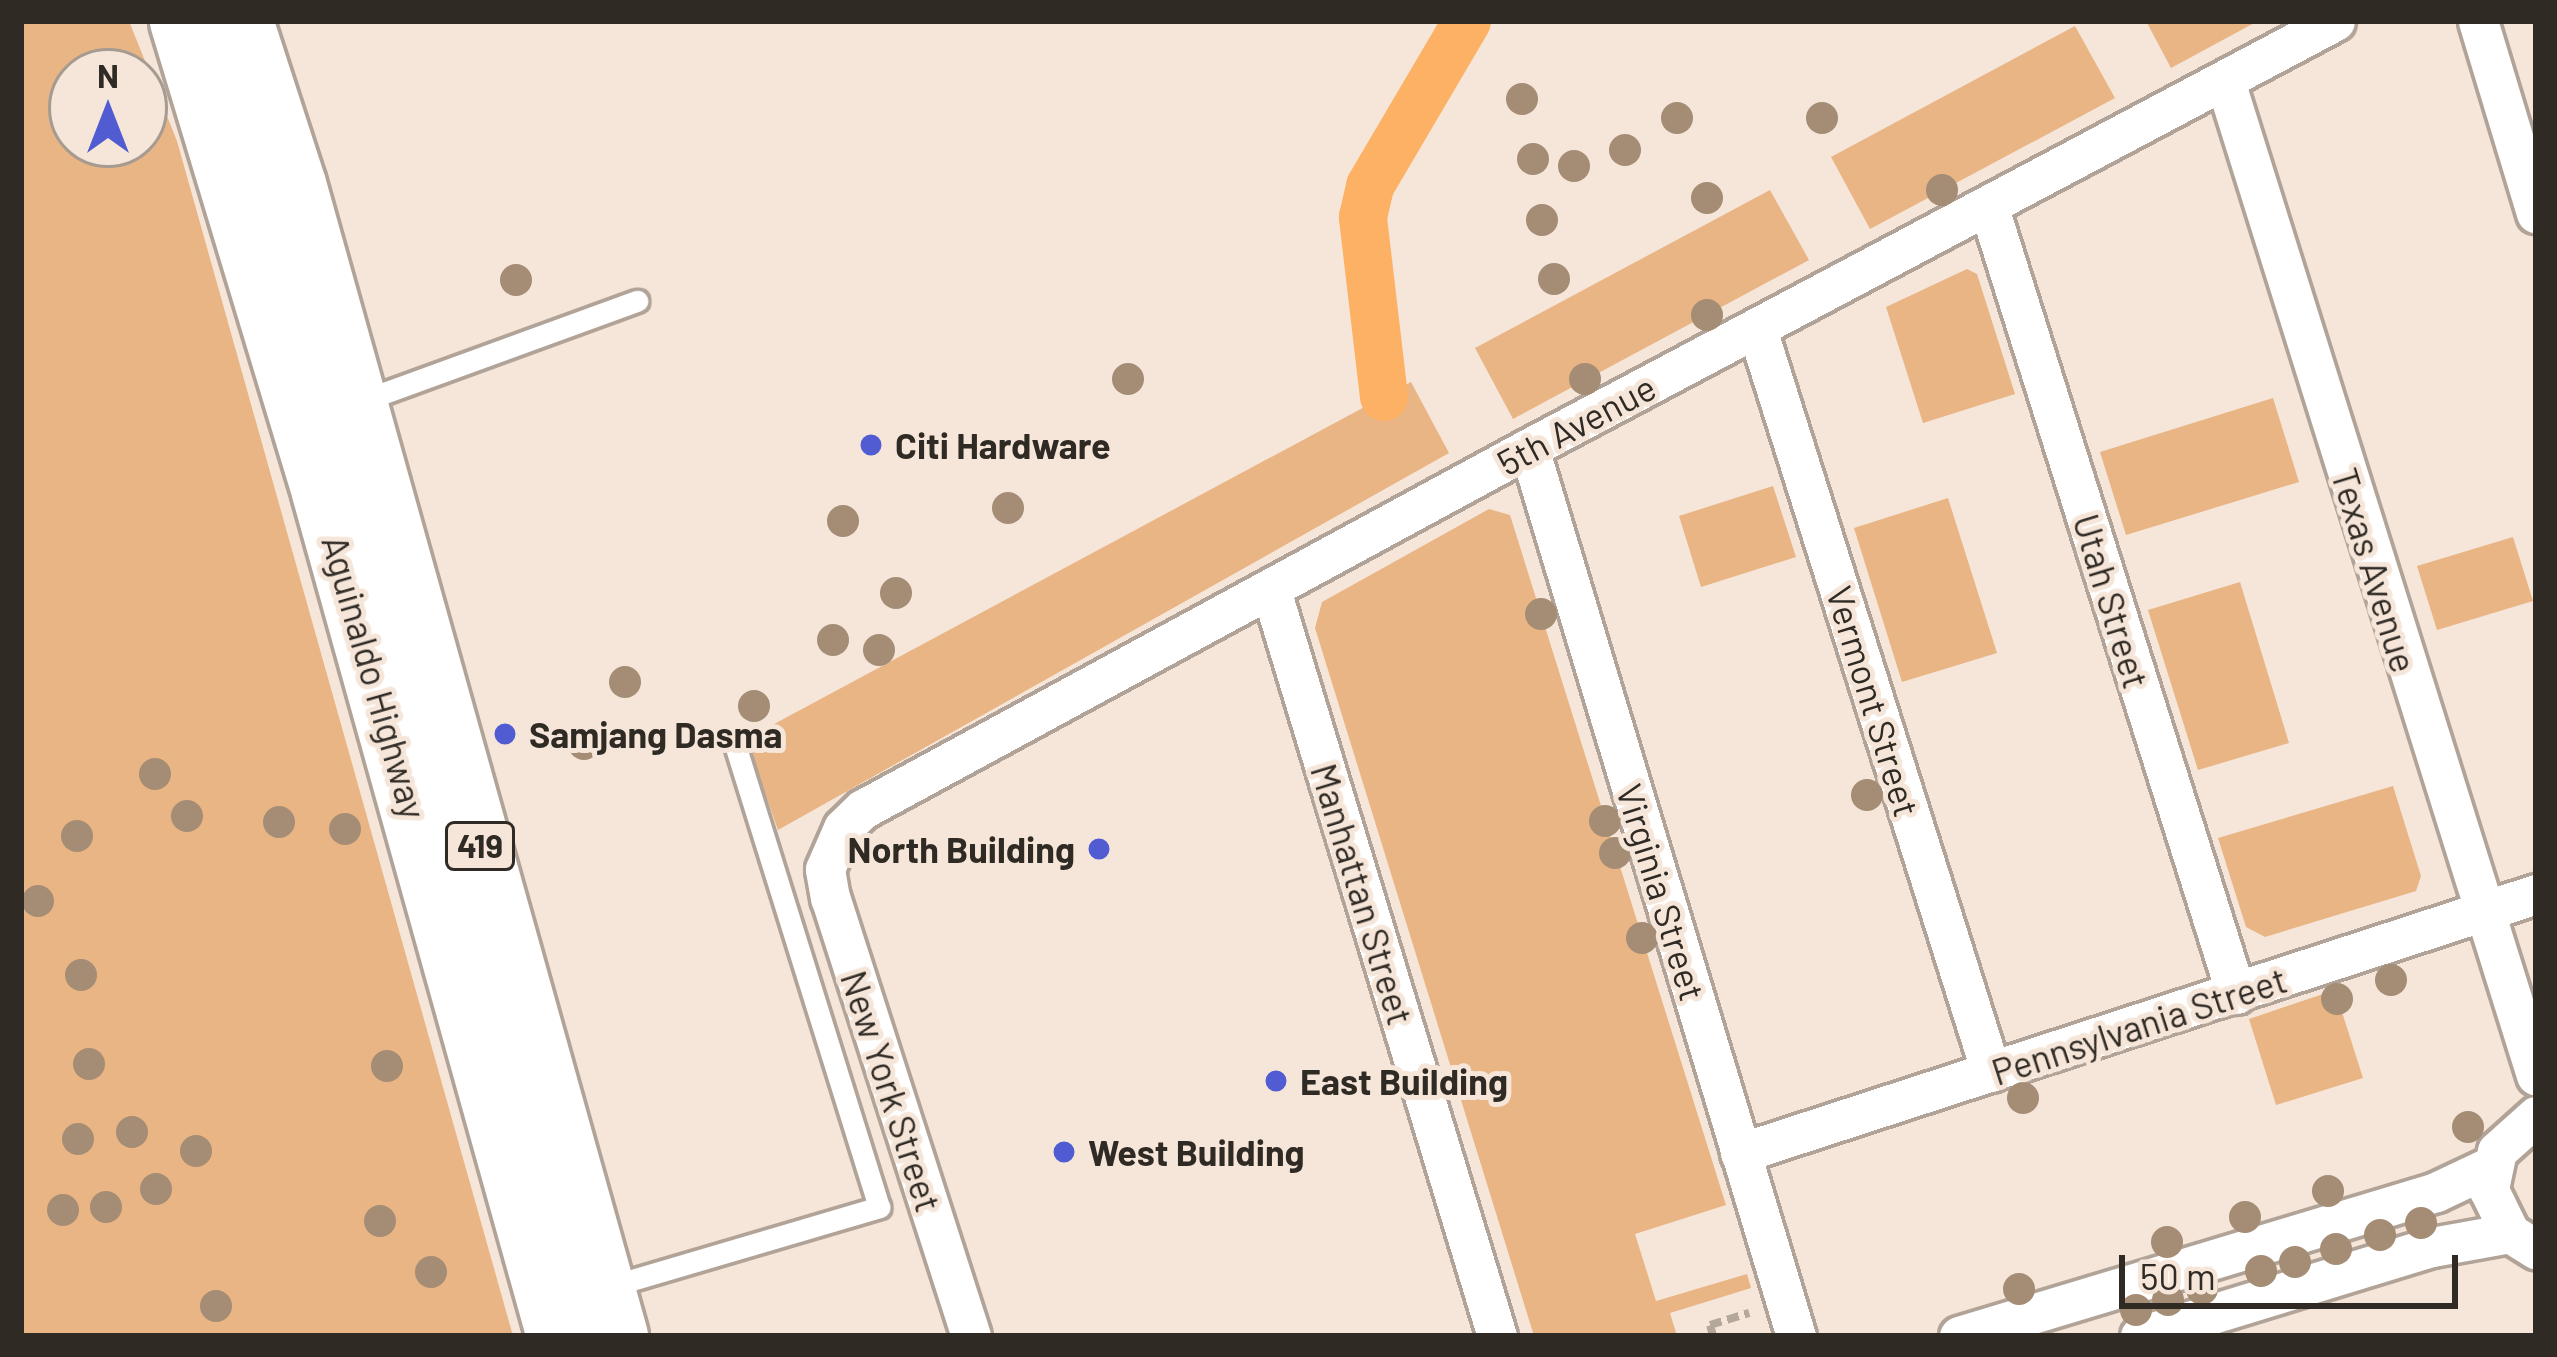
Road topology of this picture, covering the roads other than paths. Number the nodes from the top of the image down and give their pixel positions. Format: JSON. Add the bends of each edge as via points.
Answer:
{"nodes":[{"id":1,"x":182,"y":21,"type":"edge"},
{"id":2,"x":241,"y":21,"type":"edge"},
{"id":3,"x":2335,"y":21,"type":"edge"},
{"id":4,"x":2478,"y":21,"type":"edge"},
{"id":5,"x":2225,"y":81,"type":"junction"},
{"id":6,"x":1989,"y":208,"type":"junction"},
{"id":7,"x":2536,"y":213,"type":"edge"},
{"id":8,"x":637,"y":301,"type":"dead end"},
{"id":9,"x":1756,"y":329,"type":"junction"},
{"id":10,"x":356,"y":404,"type":"junction"},
{"id":11,"x":1529,"y":448,"type":"junction"},
{"id":12,"x":350,"y":484,"type":"junction"},
{"id":13,"x":1271,"y":590,"type":"junction"},
{"id":14,"x":735,"y":745,"type":"dead end"},
{"id":15,"x":830,"y":845,"type":"joint"},
{"id":16,"x":2536,"y":894,"type":"edge"},
{"id":17,"x":2481,"y":916,"type":"junction"},
{"id":18,"x":2236,"y":994,"type":"junction"},
{"id":19,"x":2530,"y":1067,"type":"edge"},
{"id":20,"x":1991,"y":1072,"type":"junction"},
{"id":21,"x":2526,"y":1121,"type":"edge"},
{"id":22,"x":1740,"y":1153,"type":"junction"},
{"id":23,"x":2491,"y":1166,"type":"junction"},
{"id":24,"x":2523,"y":1241,"type":"edge"},
{"id":25,"x":609,"y":1312,"type":"edge"},
{"id":26,"x":558,"y":1336,"type":"edge"},
{"id":27,"x":971,"y":1336,"type":"edge"},
{"id":28,"x":1497,"y":1336,"type":"edge"},
{"id":29,"x":1796,"y":1336,"type":"edge"},
{"id":30,"x":1959,"y":1336,"type":"edge"},
{"id":31,"x":2140,"y":1336,"type":"edge"}],
"edges":[{"from":1,"to":12,"type":"main road","name":"Aguinaldo Highway","number":"419"},
{"from":2,"to":10,"type":"main road","name":"Aguinaldo Highway","number":"419"},
{"from":3,"to":5,"type":"street","name":"5th Avenue"},
{"from":4,"to":7,"type":"street"},
{"from":5,"to":6,"type":"street","name":"5th Avenue"},
{"from":5,"to":17,"type":"street","name":"Texas Avenue"},
{"from":6,"to":9,"type":"street","name":"5th Avenue"},
{"from":6,"to":18,"type":"street","name":"Utah Street"},
{"from":8,"to":10,"type":"lane"},
{"from":9,"to":11,"type":"street","name":"5th Avenue"},
{"from":9,"to":20,"type":"street","name":"Vermont Street"},
{"from":10,"to":12,"type":"main road","name":"Aguinaldo Highway","number":"419"},
{"from":11,"to":13,"type":"street","name":"5th Avenue"},
{"from":11,"to":22,"type":"street","name":"Virginia Street"},
{"from":12,"to":25,"type":"main road","name":"Aguinaldo Highway","number":"419"},
{"from":12,"to":26,"type":"main road","name":"Aguinaldo Highway","number":"419"},
{"from":13,"to":15,"type":"street","name":"5th Avenue","via":[[863,809]]},
{"from":13,"to":28,"type":"street","name":"Manhattan Street"},
{"from":14,"to":25,"type":"lane","via":[[879,1208]]},
{"from":15,"to":27,"type":"street","name":"New York Street","via":[[830,898]]},
{"from":16,"to":17,"type":"street","name":"Pennsylvania Street"},
{"from":17,"to":18,"type":"street","name":"Pennsylvania Street"},
{"from":17,"to":19,"type":"street","name":"Texas Avenue"},
{"from":18,"to":20,"type":"street","name":"Pennsylvania Street"},
{"from":19,"to":21,"type":"street","name":"Texas Avenue"},
{"from":20,"to":22,"type":"street","name":"Pennsylvania Street"},
{"from":21,"to":23,"type":"street"},
{"from":22,"to":29,"type":"street","name":"Virginia Street"},
{"from":23,"to":24,"type":"street","via":[[2496,1214]]},
{"from":23,"to":30,"type":"street","via":[[2436,1192]]},
{"from":24,"to":31,"type":"street","via":[[2432,1246]]}]}
